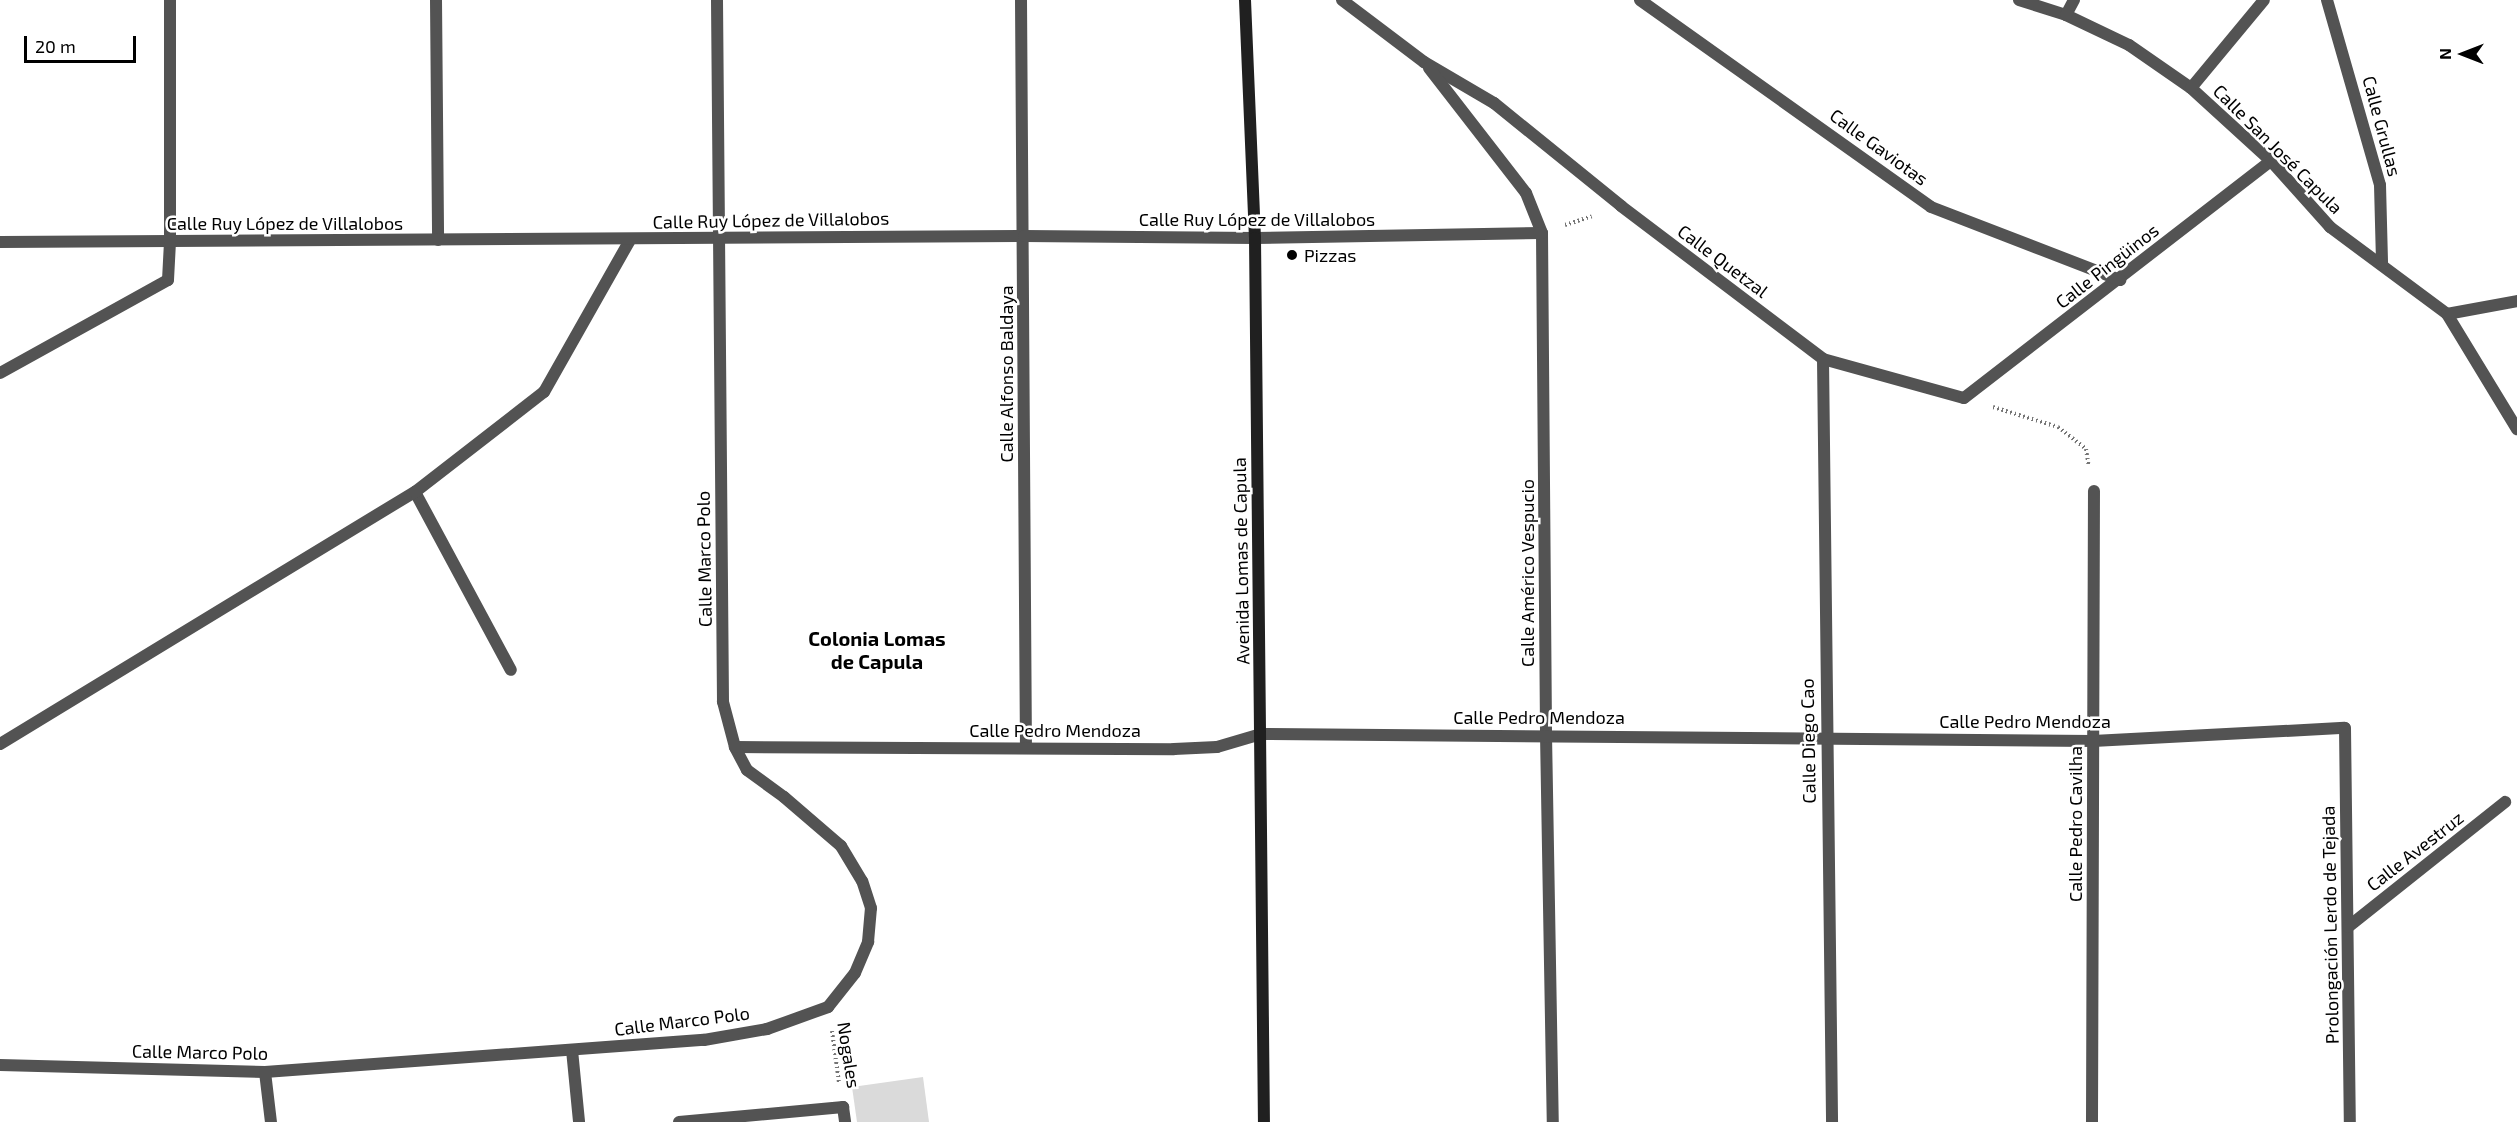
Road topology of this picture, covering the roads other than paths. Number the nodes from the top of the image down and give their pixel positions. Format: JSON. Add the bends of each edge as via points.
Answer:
{"nodes":[{"id":1,"x":170,"y":0,"type":"edge"},
{"id":2,"x":436,"y":0,"type":"edge"},
{"id":3,"x":717,"y":0,"type":"edge"},
{"id":4,"x":1021,"y":0,"type":"edge"},
{"id":5,"x":1245,"y":0,"type":"edge"},
{"id":6,"x":1342,"y":0,"type":"edge"},
{"id":7,"x":1640,"y":0,"type":"edge"},
{"id":8,"x":2019,"y":0,"type":"edge"},
{"id":9,"x":2073,"y":0,"type":"edge"},
{"id":10,"x":2264,"y":0,"type":"edge"},
{"id":11,"x":2327,"y":0,"type":"edge"},
{"id":12,"x":2066,"y":15,"type":"junction"},
{"id":13,"x":1424,"y":62,"type":"junction"},
{"id":14,"x":2191,"y":88,"type":"junction"},
{"id":15,"x":2271,"y":161,"type":"junction"},
{"id":16,"x":1542,"y":234,"type":"junction"},
{"id":17,"x":1024,"y":236,"type":"junction"},
{"id":18,"x":719,"y":238,"type":"junction"},
{"id":19,"x":1255,"y":238,"type":"junction"},
{"id":20,"x":438,"y":240,"type":"junction"},
{"id":21,"x":630,"y":240,"type":"junction"},
{"id":22,"x":0,"y":242,"type":"edge"},
{"id":23,"x":170,"y":242,"type":"junction"},
{"id":24,"x":2382,"y":264,"type":"junction"},
{"id":25,"x":2120,"y":280,"type":"junction"},
{"id":26,"x":2517,"y":301,"type":"edge"},
{"id":27,"x":2447,"y":314,"type":"junction"},
{"id":28,"x":1823,"y":359,"type":"junction"},
{"id":29,"x":0,"y":373,"type":"edge"},
{"id":30,"x":1964,"y":398,"type":"joint"},
{"id":31,"x":2517,"y":429,"type":"edge"},
{"id":32,"x":2094,"y":491,"type":"road end"},
{"id":33,"x":415,"y":492,"type":"junction"},
{"id":34,"x":511,"y":669,"type":"dead end"},
{"id":35,"x":2345,"y":728,"type":"joint"},
{"id":36,"x":1261,"y":734,"type":"junction"},
{"id":37,"x":1546,"y":735,"type":"junction"},
{"id":38,"x":1826,"y":737,"type":"junction"},
{"id":39,"x":2093,"y":741,"type":"junction"},
{"id":40,"x":0,"y":744,"type":"edge"},
{"id":41,"x":735,"y":747,"type":"junction"},
{"id":42,"x":1026,"y":747,"type":"junction"},
{"id":43,"x":2505,"y":802,"type":"dead end"},
{"id":44,"x":2348,"y":927,"type":"junction"},
{"id":45,"x":572,"y":1050,"type":"junction"},
{"id":46,"x":0,"y":1065,"type":"edge"},
{"id":47,"x":265,"y":1072,"type":"junction"},
{"id":48,"x":271,"y":1122,"type":"edge"},
{"id":49,"x":579,"y":1122,"type":"edge"},
{"id":50,"x":679,"y":1122,"type":"edge"},
{"id":51,"x":845,"y":1122,"type":"edge"},
{"id":52,"x":1264,"y":1122,"type":"edge"},
{"id":53,"x":1553,"y":1122,"type":"edge"},
{"id":54,"x":1832,"y":1122,"type":"edge"},
{"id":55,"x":2092,"y":1122,"type":"edge"},
{"id":56,"x":2350,"y":1122,"type":"edge"}],
"edges":[{"from":1,"to":23,"type":"street"},
{"from":2,"to":20,"type":"street"},
{"from":3,"to":18,"type":"street","name":"Calle Marco Polo"},
{"from":4,"to":17,"type":"street","name":"Calle Alfonso Baldaya"},
{"from":5,"to":19,"type":"street","name":"Avenida Lomas de Capula"},
{"from":6,"to":13,"type":"street","name":"Calle Quetzal"},
{"from":7,"to":25,"type":"street","name":"Calle Gaviotas","via":[[1931,207]]},
{"from":8,"to":12,"type":"street","name":"Calle San José Capula"},
{"from":9,"to":12,"type":"street"},
{"from":10,"to":14,"type":"street"},
{"from":11,"to":24,"type":"street","name":"Calle Grullas","via":[[2380,185]]},
{"from":12,"to":14,"type":"street","name":"Calle San José Capula","via":[[2129,45]]},
{"from":13,"to":16,"type":"street","name":"Calle Américo Vespucio","via":[[1526,193]]},
{"from":13,"to":28,"type":"street","name":"Calle Quetzal","via":[[1494,103],[1621,206]]},
{"from":14,"to":15,"type":"street","name":"Calle San José Capula"},
{"from":15,"to":24,"type":"street","name":"Calle San José Capula","via":[[2330,227]]},
{"from":15,"to":25,"type":"street","name":"Calle Pingüinos"},
{"from":16,"to":19,"type":"street","name":"Calle Ruy López de Villalobos"},
{"from":16,"to":37,"type":"street","name":"Calle Américo Vespucio"},
{"from":17,"to":18,"type":"street","name":"Calle Ruy López de Villalobos"},
{"from":17,"to":19,"type":"street","name":"Calle Ruy López de Villalobos"},
{"from":17,"to":42,"type":"street","name":"Calle Alfonso Baldaya"},
{"from":18,"to":21,"type":"street","name":"Calle Ruy López de Villalobos"},
{"from":18,"to":41,"type":"street","name":"Calle Marco Polo","via":[[723,702]]},
{"from":19,"to":36,"type":"street","name":"Avenida Lomas de Capula"},
{"from":20,"to":21,"type":"street","name":"Calle Ruy López de Villalobos"},
{"from":20,"to":23,"type":"street","name":"Calle Ruy López de Villalobos"},
{"from":21,"to":33,"type":"street","via":[[544,392]]},
{"from":22,"to":23,"type":"street","name":"Calle Ruy López de Villalobos"},
{"from":23,"to":29,"type":"street","via":[[168,280]]},
{"from":24,"to":27,"type":"street"},
{"from":25,"to":30,"type":"street","name":"Calle Pingüinos"},
{"from":26,"to":27,"type":"street"},
{"from":27,"to":31,"type":"street"},
{"from":28,"to":30,"type":"street","name":"Calle Quetzal"},
{"from":28,"to":38,"type":"street","name":"Calle Diego Cao"},
{"from":32,"to":39,"type":"street","name":"Calle Pedro Cavilha"},
{"from":33,"to":34,"type":"street"},
{"from":33,"to":40,"type":"street"},
{"from":35,"to":39,"type":"street","name":"Calle Pedro Mendoza"},
{"from":35,"to":44,"type":"street","name":"Prolongación Lerdo de Tejada"},
{"from":36,"to":37,"type":"street","name":"Calle Pedro Mendoza"},
{"from":36,"to":42,"type":"street","name":"Calle Pedro Mendoza","via":[[1217,747]]},
{"from":36,"to":52,"type":"street","name":"Avenida Lomas de Capula"},
{"from":37,"to":38,"type":"street","name":"Calle Pedro Mendoza"},
{"from":37,"to":53,"type":"street","name":"Calle Américo Vespucio"},
{"from":38,"to":39,"type":"street","name":"Calle Pedro Mendoza"},
{"from":38,"to":54,"type":"street","name":"Calle Diego Cao"},
{"from":39,"to":55,"type":"street","name":"Calle Pedro Cavilha"},
{"from":41,"to":42,"type":"street","name":"Calle Pedro Mendoza"},
{"from":41,"to":45,"type":"street","name":"Calle Marco Polo","via":[[747,770],[784,796],[841,846],[862,881],[871,908],[868,942],[855,973],[828,1007],[766,1029],[704,1040]]},
{"from":43,"to":44,"type":"street","name":"Calle Avestruz"},
{"from":44,"to":56,"type":"street","name":"Prolongación Lerdo de Tejada"},
{"from":45,"to":47,"type":"street","name":"Calle Marco Polo"},
{"from":45,"to":49,"type":"street"},
{"from":46,"to":47,"type":"street","name":"Calle Marco Polo"},
{"from":47,"to":48,"type":"street"},
{"from":50,"to":51,"type":"street","via":[[843,1107]]}]}
